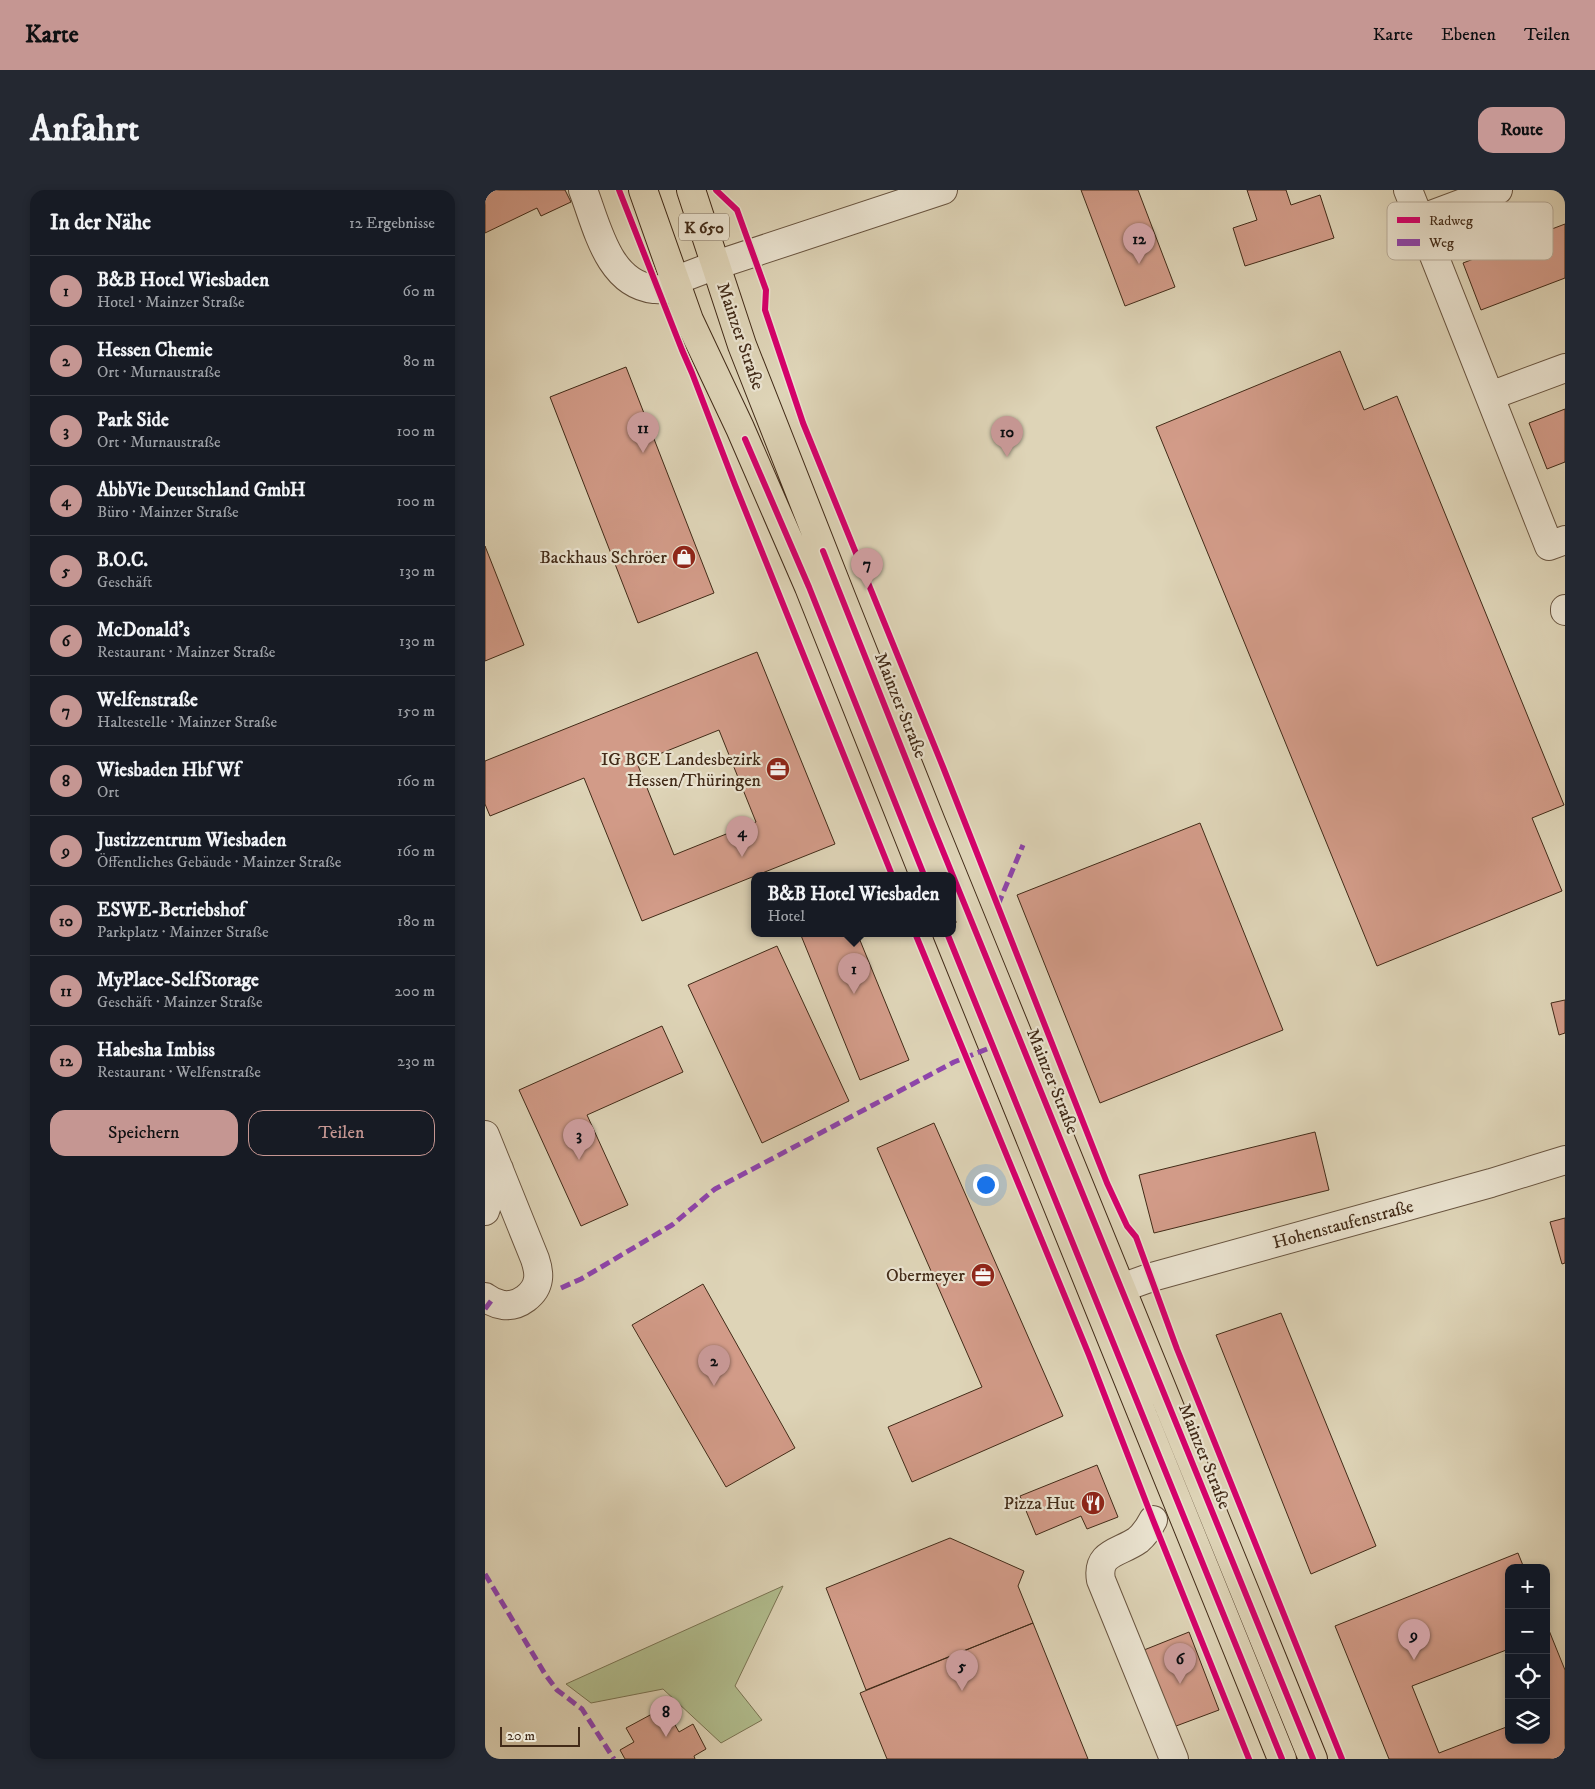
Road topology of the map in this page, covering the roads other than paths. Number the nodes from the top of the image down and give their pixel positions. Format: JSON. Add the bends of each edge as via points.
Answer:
{"nodes":[{"id":1,"x":583,"y":190,"type":"edge"},
{"id":2,"x":643,"y":190,"type":"edge"},
{"id":3,"x":691,"y":190,"type":"edge"},
{"id":4,"x":943,"y":190,"type":"edge"},
{"id":5,"x":1408,"y":190,"type":"edge"},
{"id":6,"x":1497,"y":190,"type":"edge"},
{"id":7,"x":1413,"y":202,"type":"edge"},
{"id":8,"x":1465,"y":202,"type":"edge"},
{"id":9,"x":1436,"y":260,"type":"edge"},
{"id":10,"x":716,"y":265,"type":"junction"},
{"id":11,"x":676,"y":284,"type":"junction"},
{"id":12,"x":1565,"y":368,"type":"edge"},
{"id":13,"x":1490,"y":396,"type":"junction"},
{"id":14,"x":1565,"y":540,"type":"edge"},
{"id":15,"x":923,"y":872,"type":"edge"},
{"id":16,"x":953,"y":872,"type":"edge"},
{"id":17,"x":956,"y":880,"type":"edge"},
{"id":18,"x":949,"y":937,"type":"edge"},
{"id":19,"x":485,"y":1135,"type":"edge"},
{"id":20,"x":1565,"y":1160,"type":"edge"},
{"id":21,"x":499,"y":1169,"type":"junction"},
{"id":22,"x":485,"y":1211,"type":"edge"},
{"id":23,"x":1121,"y":1288,"type":"junction"},
{"id":24,"x":485,"y":1297,"type":"edge"},
{"id":25,"x":1153,"y":1520,"type":"dead end"},
{"id":26,"x":1174,"y":1759,"type":"edge"},
{"id":27,"x":1282,"y":1759,"type":"edge"},
{"id":28,"x":1313,"y":1759,"type":"edge"}],
"edges":[{"from":1,"to":11,"type":"street","via":[[608,256],[619,271],[634,283],[654,289]]},
{"from":2,"to":11,"type":"main road","name":"Mainzer Straße"},
{"from":3,"to":10,"type":"main road","name":"Mainzer Straße","number":"K 650"},
{"from":4,"to":10,"type":"street"},
{"from":5,"to":7,"type":"street"},
{"from":6,"to":8,"type":"street"},
{"from":9,"to":13,"type":"street"},
{"from":10,"to":11,"type":"street"},
{"from":10,"to":16,"type":"main road","name":"Mainzer Straße","number":"K 650","via":[[742,345]]},
{"from":11,"to":15,"type":"main road","name":"Mainzer Straße","via":[[699,343],[809,587]]},
{"from":12,"to":13,"type":"street"},
{"from":13,"to":14,"type":"street","via":[[1549,546]]},
{"from":17,"to":23,"type":"main road","name":"Mainzer Straße","number":"K 650"},
{"from":18,"to":27,"type":"main road"},
{"from":19,"to":21,"type":"street"},
{"from":20,"to":23,"type":"street","name":"Hohenstaufenstraße"},
{"from":21,"to":22,"type":"street"},
{"from":21,"to":24,"type":"street","via":[[535,1259],[538,1279],[529,1296],[514,1304],[504,1305]]},
{"from":23,"to":28,"type":"main road","name":"Mainzer Straße"},
{"from":25,"to":26,"type":"street","via":[[1138,1539],[1103,1560],[1100,1572]]}]}
